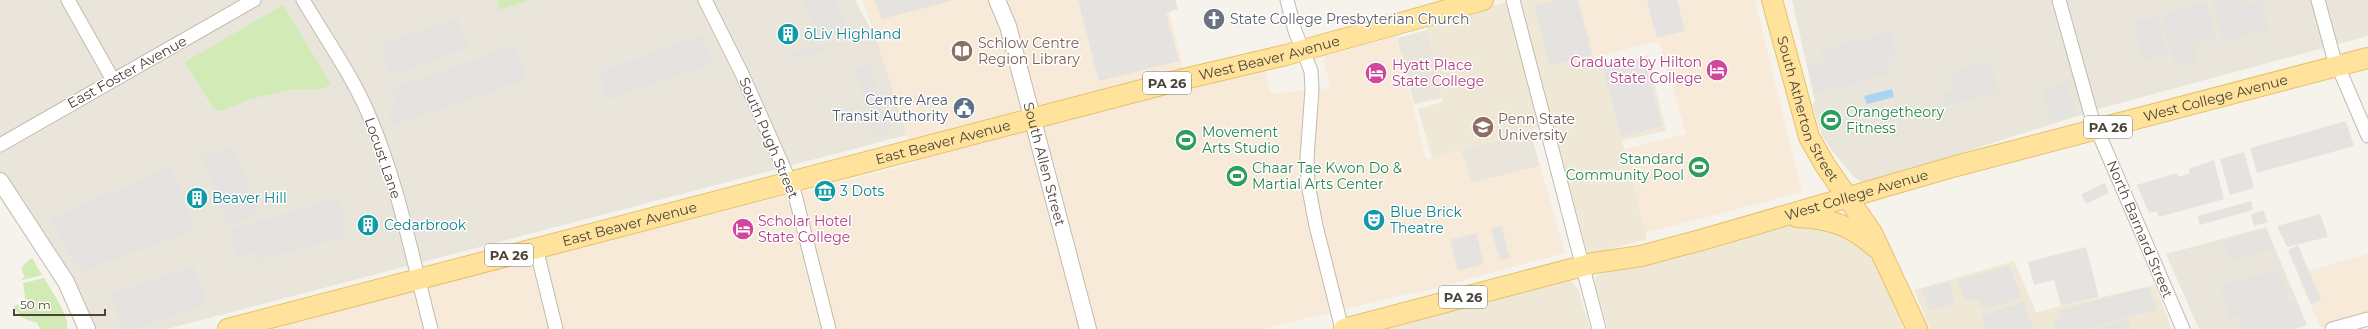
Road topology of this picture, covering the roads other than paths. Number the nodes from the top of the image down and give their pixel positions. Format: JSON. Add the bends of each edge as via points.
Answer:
{"nodes":[{"id":1,"x":68,"y":0,"type":"edge"},
{"id":2,"x":254,"y":0,"type":"edge"},
{"id":3,"x":303,"y":0,"type":"edge"},
{"id":4,"x":705,"y":0,"type":"edge"},
{"id":5,"x":997,"y":0,"type":"edge"},
{"id":6,"x":1287,"y":0,"type":"edge"},
{"id":7,"x":1483,"y":0,"type":"edge"},
{"id":8,"x":1513,"y":0,"type":"edge"},
{"id":9,"x":1772,"y":0,"type":"edge"},
{"id":10,"x":2059,"y":0,"type":"edge"},
{"id":11,"x":2318,"y":0,"type":"edge"},
{"id":12,"x":1303,"y":50,"type":"junction"},
{"id":13,"x":2368,"y":58,"type":"edge"},
{"id":14,"x":2338,"y":67,"type":"junction"},
{"id":15,"x":113,"y":80,"type":"junction"},
{"id":16,"x":1032,"y":120,"type":"junction"},
{"id":17,"x":2097,"y":130,"type":"junction"},
{"id":18,"x":2368,"y":136,"type":"edge"},
{"id":19,"x":0,"y":145,"type":"edge"},
{"id":20,"x":0,"y":181,"type":"edge"},
{"id":21,"x":790,"y":182,"type":"junction"},
{"id":22,"x":1852,"y":204,"type":"junction"},
{"id":23,"x":1775,"y":218,"type":"junction"},
{"id":24,"x":536,"y":248,"type":"junction"},
{"id":25,"x":1885,"y":257,"type":"junction"},
{"id":26,"x":1582,"y":266,"type":"junction"},
{"id":27,"x":418,"y":279,"type":"junction"},
{"id":28,"x":2368,"y":319,"type":"edge"},
{"id":29,"x":87,"y":329,"type":"edge"},
{"id":30,"x":228,"y":329,"type":"edge"},
{"id":31,"x":431,"y":329,"type":"edge"},
{"id":32,"x":556,"y":329,"type":"edge"},
{"id":33,"x":829,"y":329,"type":"edge"},
{"id":34,"x":1088,"y":329,"type":"edge"},
{"id":35,"x":1343,"y":329,"type":"edge"},
{"id":36,"x":1599,"y":329,"type":"edge"},
{"id":37,"x":1917,"y":329,"type":"edge"},
{"id":38,"x":2183,"y":329,"type":"edge"},
{"id":39,"x":2332,"y":329,"type":"edge"}],
"edges":[{"from":1,"to":15,"type":"street"},
{"from":2,"to":15,"type":"street","name":"East Foster Avenue"},
{"from":3,"to":27,"type":"street","name":"Locust Lane","via":[[369,114],[394,186]]},
{"from":4,"to":21,"type":"street","name":"South Pugh Street","via":[[743,76]]},
{"from":5,"to":16,"type":"street","name":"South Allen Street","via":[[1008,26]]},
{"from":6,"to":12,"type":"street"},
{"from":7,"to":12,"type":"main road","name":"West Beaver Avenue","number":"PA 26"},
{"from":8,"to":26,"type":"street"},
{"from":9,"to":22,"type":"main road","name":"South Atherton Street","via":[[1809,137],[1822,161]]},
{"from":10,"to":17,"type":"street","name":"North Barnard Street"},
{"from":11,"to":14,"type":"street"},
{"from":12,"to":16,"type":"main road","name":"West Beaver Avenue","number":"PA 26","via":[[1177,80]]},
{"from":12,"to":35,"type":"street","via":[[1312,77],[1308,184],[1316,226]]},
{"from":13,"to":14,"type":"main road","name":"West College Avenue","number":"PA 26"},
{"from":14,"to":17,"type":"main road","name":"West College Avenue","number":"PA 26"},
{"from":14,"to":18,"type":"street"},
{"from":15,"to":19,"type":"street","name":"East Foster Avenue"},
{"from":16,"to":21,"type":"main road","name":"East Beaver Avenue","number":"PA 26"},
{"from":16,"to":34,"type":"street","name":"South Allen Street"},
{"from":17,"to":22,"type":"main road","name":"West College Avenue","number":"PA 26"},
{"from":17,"to":38,"type":"street","name":"North Barnard Street"},
{"from":20,"to":29,"type":"street","via":[[70,289]]},
{"from":21,"to":24,"type":"main road","name":"East Beaver Avenue","number":"PA 26"},
{"from":21,"to":33,"type":"street","name":"South Pugh Street"},
{"from":22,"to":23,"type":"main road","name":"West College Avenue","number":"PA 26"},
{"from":22,"to":25,"type":"main road","name":"South Atherton Street"},
{"from":23,"to":25,"type":"main road","via":[[1808,217],[1839,223],[1868,240]]},
{"from":23,"to":26,"type":"main road","name":"West College Avenue","number":"PA 26","via":[[1641,256]]},
{"from":24,"to":27,"type":"main road","name":"East Beaver Avenue","number":"PA 26"},
{"from":24,"to":32,"type":"street"},
{"from":25,"to":37,"type":"main road"},
{"from":26,"to":35,"type":"main road","name":"West College Avenue","number":"PA 26"},
{"from":26,"to":36,"type":"street"},
{"from":27,"to":30,"type":"main road","name":"East Beaver Avenue","number":"PA 26"},
{"from":27,"to":31,"type":"street","name":"Locust Lane"},
{"from":28,"to":39,"type":"street"}]}
